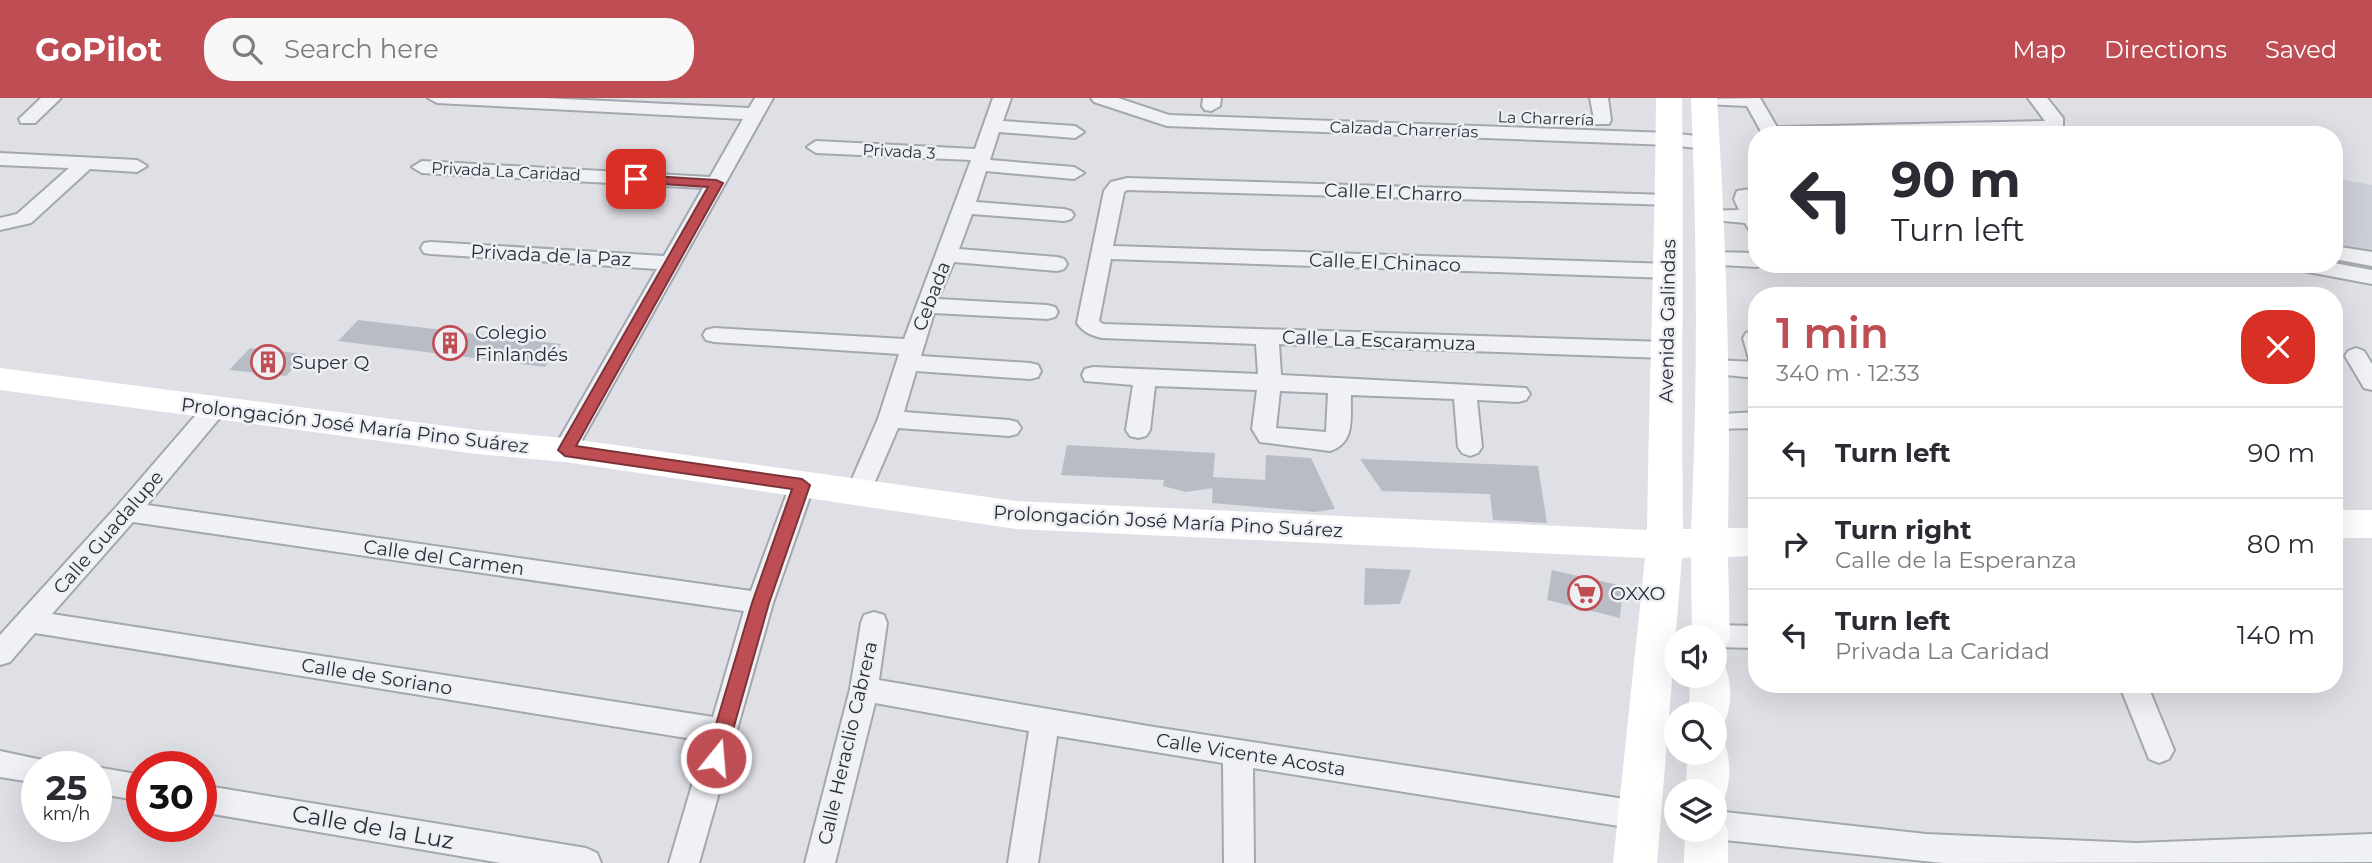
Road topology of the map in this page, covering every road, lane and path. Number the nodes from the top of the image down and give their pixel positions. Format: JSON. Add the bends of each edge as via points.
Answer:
{"nodes":[{"id":1,"x":52,"y":98,"type":"edge"},
{"id":2,"x":438,"y":98,"type":"edge"},
{"id":3,"x":1002,"y":98,"type":"edge"},
{"id":4,"x":1137,"y":98,"type":"edge"},
{"id":5,"x":1599,"y":98,"type":"edge"},
{"id":6,"x":1704,"y":98,"type":"edge"},
{"id":7,"x":2037,"y":98,"type":"edge"},
{"id":8,"x":1104,"y":99,"type":"edge"},
{"id":9,"x":1752,"y":100,"type":"edge"},
{"id":10,"x":1211,"y":102,"type":"edge"},
{"id":11,"x":760,"y":106,"type":"edge"},
{"id":12,"x":28,"y":119,"type":"dead end"},
{"id":13,"x":1602,"y":120,"type":"junction"},
{"id":14,"x":1669,"y":120,"type":"edge"},
{"id":15,"x":992,"y":126,"type":"junction"},
{"id":16,"x":1767,"y":126,"type":"edge"},
{"id":17,"x":2054,"y":126,"type":"edge"},
{"id":18,"x":1075,"y":132,"type":"dead end"},
{"id":19,"x":1705,"y":135,"type":"junction"},
{"id":20,"x":816,"y":147,"type":"dead end"},
{"id":21,"x":0,"y":159,"type":"edge"},
{"id":22,"x":981,"y":160,"type":"junction"},
{"id":23,"x":86,"y":163,"type":"junction"},
{"id":24,"x":136,"y":166,"type":"dead end"},
{"id":25,"x":422,"y":167,"type":"dead end"},
{"id":26,"x":1074,"y":173,"type":"dead end"},
{"id":27,"x":716,"y":183,"type":"junction"},
{"id":28,"x":1668,"y":201,"type":"junction"},
{"id":29,"x":964,"y":207,"type":"junction"},
{"id":30,"x":1064,"y":215,"type":"dead end"},
{"id":31,"x":1710,"y":215,"type":"junction"},
{"id":32,"x":1748,"y":221,"type":"edge"},
{"id":33,"x":0,"y":224,"type":"edge"},
{"id":34,"x":431,"y":248,"type":"dead end"},
{"id":35,"x":1101,"y":252,"type":"junction"},
{"id":36,"x":2343,"y":254,"type":"edge"},
{"id":37,"x":947,"y":255,"type":"junction"},
{"id":38,"x":1711,"y":259,"type":"junction"},
{"id":39,"x":2372,"y":259,"type":"edge"},
{"id":40,"x":1748,"y":260,"type":"edge"},
{"id":41,"x":671,"y":263,"type":"junction"},
{"id":42,"x":1058,"y":264,"type":"dead end"},
{"id":43,"x":1670,"y":271,"type":"junction"},
{"id":44,"x":2343,"y":272,"type":"edge"},
{"id":45,"x":2372,"y":277,"type":"edge"},
{"id":46,"x":925,"y":305,"type":"junction"},
{"id":47,"x":1046,"y":312,"type":"dead end"},
{"id":48,"x":714,"y":335,"type":"dead end"},
{"id":49,"x":1267,"y":336,"type":"junction"},
{"id":50,"x":1665,"y":350,"type":"junction"},
{"id":51,"x":910,"y":355,"type":"junction"},
{"id":52,"x":2356,"y":356,"type":"dead end"},
{"id":53,"x":1712,"y":368,"type":"junction"},
{"id":54,"x":1748,"y":370,"type":"edge"},
{"id":55,"x":1030,"y":371,"type":"dead end"},
{"id":56,"x":1093,"y":375,"type":"dead end"},
{"id":57,"x":1145,"y":377,"type":"junction"},
{"id":58,"x":0,"y":379,"type":"edge"},
{"id":59,"x":1270,"y":382,"type":"junction"},
{"id":60,"x":2372,"y":382,"type":"edge"},
{"id":61,"x":1340,"y":385,"type":"junction"},
{"id":62,"x":1465,"y":392,"type":"junction"},
{"id":63,"x":1518,"y":394,"type":"dead end"},
{"id":64,"x":215,"y":408,"type":"junction"},
{"id":65,"x":890,"y":419,"type":"junction"},
{"id":66,"x":1713,"y":421,"type":"junction"},
{"id":67,"x":1748,"y":421,"type":"edge"},
{"id":68,"x":1009,"y":428,"type":"dead end"},
{"id":69,"x":1138,"y":430,"type":"dead end"},
{"id":70,"x":1469,"y":447,"type":"dead end"},
{"id":71,"x":565,"y":450,"type":"junction"},
{"id":72,"x":802,"y":485,"type":"junction"},
{"id":73,"x":858,"y":493,"type":"junction"},
{"id":74,"x":127,"y":512,"type":"junction"},
{"id":75,"x":2343,"y":524,"type":"edge"},
{"id":76,"x":2372,"y":524,"type":"edge"},
{"id":77,"x":1748,"y":542,"type":"edge"},
{"id":78,"x":1665,"y":544,"type":"junction"},
{"id":79,"x":1709,"y":544,"type":"junction"},
{"id":80,"x":760,"y":603,"type":"junction"},
{"id":81,"x":30,"y":621,"type":"junction"},
{"id":82,"x":874,"y":623,"type":"dead end"},
{"id":83,"x":1712,"y":625,"type":"edge"},
{"id":84,"x":1727,"y":637,"type":"edge"},
{"id":85,"x":1748,"y":637,"type":"edge"},
{"id":86,"x":0,"y":654,"type":"edge"},
{"id":87,"x":864,"y":690,"type":"junction"},
{"id":88,"x":2136,"y":693,"type":"edge"},
{"id":89,"x":1044,"y":724,"type":"junction"},
{"id":90,"x":724,"y":731,"type":"junction"},
{"id":91,"x":2158,"y":750,"type":"dead end"},
{"id":92,"x":1238,"y":751,"type":"junction"},
{"id":93,"x":0,"y":764,"type":"edge"},
{"id":94,"x":21,"y":767,"type":"edge"},
{"id":95,"x":217,"y":801,"type":"edge"},
{"id":96,"x":1638,"y":815,"type":"junction"},
{"id":97,"x":1727,"y":827,"type":"edge"},
{"id":98,"x":1706,"y":842,"type":"edge"},
{"id":99,"x":2360,"y":853,"type":"edge"},
{"id":100,"x":1926,"y":855,"type":"edge"},
{"id":101,"x":2137,"y":860,"type":"edge"},
{"id":102,"x":586,"y":863,"type":"edge"},
{"id":103,"x":684,"y":863,"type":"edge"},
{"id":104,"x":820,"y":863,"type":"edge"},
{"id":105,"x":1023,"y":863,"type":"edge"},
{"id":106,"x":1239,"y":863,"type":"edge"},
{"id":107,"x":1635,"y":863,"type":"edge"},
{"id":108,"x":1706,"y":863,"type":"edge"}],
"edges":[{"from":1,"to":12,"type":"street"},
{"from":2,"to":11,"type":"street"},
{"from":3,"to":15,"type":"street","name":"Cebada"},
{"from":4,"to":10,"type":"street","name":"La Charrería","via":[[1166,106]]},
{"from":5,"to":13,"type":"street"},
{"from":6,"to":9,"type":"street"},
{"from":6,"to":19,"type":"street"},
{"from":7,"to":17,"type":"street","via":[[2054,118]]},
{"from":8,"to":14,"type":"street","name":"Calzada Charrerías","via":[[1167,120]]},
{"from":9,"to":16,"type":"street"},
{"from":10,"to":13,"type":"street","name":"La Charrería"},
{"from":11,"to":27,"type":"street"},
{"from":13,"to":14,"type":"street","name":"La Charrería"},
{"from":14,"to":19,"type":"street","name":"Calzada Charrerías"},
{"from":14,"to":28,"type":"street","name":"Avenida Galindas"},
{"from":15,"to":18,"type":"street"},
{"from":15,"to":22,"type":"street","name":"Cebada"},
{"from":19,"to":31,"type":"street"},
{"from":20,"to":22,"type":"street","name":"Privada 3"},
{"from":21,"to":23,"type":"street"},
{"from":22,"to":26,"type":"street","name":"Privada 3"},
{"from":22,"to":29,"type":"street","name":"Cebada"},
{"from":23,"to":24,"type":"street"},
{"from":23,"to":33,"type":"street","via":[[24,219]]},
{"from":25,"to":27,"type":"street","name":"Privada La Caridad"},
{"from":27,"to":41,"type":"street"},
{"from":28,"to":35,"type":"street","name":"Calle El Charro","via":[[1128,184],[1118,186]]},
{"from":28,"to":43,"type":"street","name":"Avenida Galindas"},
{"from":29,"to":30,"type":"street"},
{"from":29,"to":37,"type":"street","name":"Cebada"},
{"from":31,"to":32,"type":"street"},
{"from":31,"to":38,"type":"street"},
{"from":34,"to":41,"type":"street","name":"Privada de la Paz"},
{"from":35,"to":43,"type":"street","name":"Calle El Chinaco"},
{"from":35,"to":49,"type":"street","name":"Calle La Escaramuza","via":[[1088,323],[1093,328]]},
{"from":36,"to":39,"type":"street"},
{"from":37,"to":42,"type":"street"},
{"from":37,"to":46,"type":"street","name":"Cebada"},
{"from":38,"to":40,"type":"street"},
{"from":38,"to":53,"type":"street"},
{"from":41,"to":71,"type":"street"},
{"from":43,"to":50,"type":"street","name":"Avenida Galindas"},
{"from":44,"to":45,"type":"street"},
{"from":46,"to":47,"type":"street"},
{"from":46,"to":51,"type":"street","name":"Cebada"},
{"from":48,"to":51,"type":"street"},
{"from":49,"to":50,"type":"street","name":"Calle La Escaramuza"},
{"from":49,"to":59,"type":"street"},
{"from":50,"to":78,"type":"street","name":"Avenida Galindas"},
{"from":51,"to":55,"type":"street"},
{"from":51,"to":65,"type":"street","name":"Cebada"},
{"from":52,"to":60,"type":"street"},
{"from":53,"to":54,"type":"street"},
{"from":53,"to":66,"type":"street"},
{"from":56,"to":57,"type":"street"},
{"from":57,"to":59,"type":"street"},
{"from":57,"to":69,"type":"street"},
{"from":58,"to":64,"type":"street","name":"Prolongación José María Pino Suárez"},
{"from":59,"to":61,"type":"street"},
{"from":59,"to":61,"type":"street","via":[[1264,429],[1268,436],[1330,442],[1338,435]]},
{"from":61,"to":62,"type":"street"},
{"from":62,"to":63,"type":"street"},
{"from":62,"to":70,"type":"street"},
{"from":64,"to":71,"type":"street","name":"Prolongación José María Pino Suárez"},
{"from":64,"to":74,"type":"street","name":"Calle Guadalupe"},
{"from":65,"to":68,"type":"street"},
{"from":65,"to":73,"type":"street","name":"Cebada"},
{"from":66,"to":67,"type":"street"},
{"from":66,"to":79,"type":"street"},
{"from":71,"to":72,"type":"street","name":"Prolongación José María Pino Suárez"},
{"from":72,"to":73,"type":"street","name":"Prolongación José María Pino Suárez"},
{"from":72,"to":80,"type":"street"},
{"from":73,"to":78,"type":"street","name":"Prolongación José María Pino Suárez","via":[[1016,515]]},
{"from":74,"to":80,"type":"street","name":"Calle del Carmen"},
{"from":74,"to":81,"type":"street","name":"Calle Guadalupe"},
{"from":75,"to":76,"type":"street"},
{"from":77,"to":79,"type":"street","name":"Prolongación José María Pino Suárez"},
{"from":78,"to":79,"type":"street","name":"Prolongación José María Pino Suárez"},
{"from":78,"to":96,"type":"street","name":"Avenida Galindas"},
{"from":79,"to":83,"type":"street"},
{"from":80,"to":90,"type":"street"},
{"from":81,"to":86,"type":"street","name":"Calle Guadalupe"},
{"from":81,"to":90,"type":"street","name":"Calle de Soriano"},
{"from":82,"to":87,"type":"street","name":"Calle Heraclio Cabrera"},
{"from":84,"to":85,"type":"street"},
{"from":87,"to":89,"type":"street","name":"Calle Vicente Acosta"},
{"from":87,"to":104,"type":"street","name":"Calle Heraclio Cabrera"},
{"from":88,"to":91,"type":"street"},
{"from":89,"to":92,"type":"street","name":"Calle Vicente Acosta"},
{"from":89,"to":105,"type":"street"},
{"from":90,"to":103,"type":"street"},
{"from":92,"to":96,"type":"street","name":"Calle Vicente Acosta"},
{"from":92,"to":106,"type":"street"},
{"from":93,"to":94,"type":"street"},
{"from":95,"to":102,"type":"street","name":"Calle de la Luz"},
{"from":96,"to":107,"type":"street","name":"Avenida Galindas"},
{"from":97,"to":100,"type":"street"},
{"from":98,"to":108,"type":"street"},
{"from":99,"to":101,"type":"street"},
{"from":100,"to":101,"type":"street"}]}
